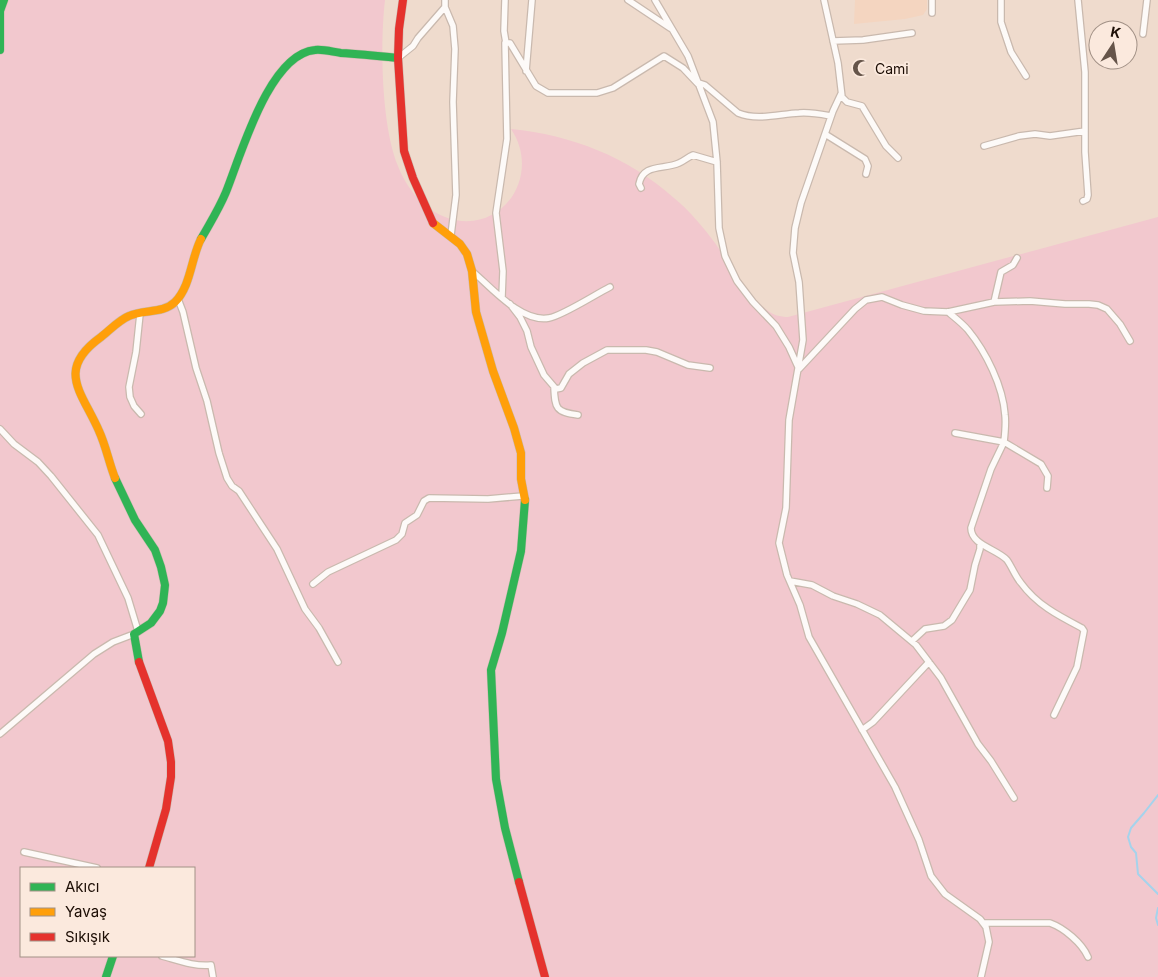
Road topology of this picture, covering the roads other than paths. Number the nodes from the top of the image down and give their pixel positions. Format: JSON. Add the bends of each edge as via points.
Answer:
{"nodes":[{"id":1,"x":4,"y":0,"type":"edge"},
{"id":2,"x":404,"y":0,"type":"edge"},
{"id":3,"x":445,"y":0,"type":"edge"},
{"id":4,"x":505,"y":0,"type":"edge"},
{"id":5,"x":532,"y":0,"type":"edge"},
{"id":6,"x":628,"y":0,"type":"edge"},
{"id":7,"x":655,"y":0,"type":"edge"},
{"id":8,"x":824,"y":0,"type":"edge"},
{"id":9,"x":932,"y":0,"type":"edge"},
{"id":10,"x":1001,"y":0,"type":"edge"},
{"id":11,"x":1078,"y":0,"type":"edge"},
{"id":12,"x":1147,"y":0,"type":"edge"},
{"id":13,"x":445,"y":7,"type":"junction"},
{"id":14,"x":932,"y":13,"type":"dead end"},
{"id":15,"x":672,"y":30,"type":"junction"},
{"id":16,"x":912,"y":33,"type":"dead end"},
{"id":17,"x":1143,"y":34,"type":"dead end"},
{"id":18,"x":833,"y":40,"type":"junction"},
{"id":19,"x":506,"y":43,"type":"junction"},
{"id":20,"x":0,"y":50,"type":"edge"},
{"id":21,"x":398,"y":58,"type":"junction"},
{"id":22,"x":526,"y":71,"type":"junction"},
{"id":23,"x":1026,"y":76,"type":"dead end"},
{"id":24,"x":699,"y":84,"type":"junction"},
{"id":25,"x":841,"y":94,"type":"junction"},
{"id":26,"x":831,"y":116,"type":"junction"},
{"id":27,"x":1085,"y":131,"type":"junction"},
{"id":28,"x":825,"y":134,"type":"junction"},
{"id":29,"x":984,"y":146,"type":"dead end"},
{"id":30,"x":898,"y":158,"type":"dead end"},
{"id":31,"x":717,"y":162,"type":"junction"},
{"id":32,"x":866,"y":174,"type":"dead end"},
{"id":33,"x":641,"y":188,"type":"dead end"},
{"id":34,"x":1084,"y":201,"type":"dead end"},
{"id":35,"x":450,"y":235,"type":"junction"},
{"id":36,"x":1018,"y":258,"type":"dead end"},
{"id":37,"x":472,"y":271,"type":"junction"},
{"id":38,"x":610,"y":287,"type":"dead end"},
{"id":39,"x":502,"y":297,"type":"junction"},
{"id":40,"x":178,"y":299,"type":"junction"},
{"id":41,"x":994,"y":302,"type":"junction"},
{"id":42,"x":510,"y":304,"type":"junction"},
{"id":43,"x":948,"y":312,"type":"junction"},
{"id":44,"x":140,"y":314,"type":"junction"},
{"id":45,"x":1130,"y":341,"type":"dead end"},
{"id":46,"x":710,"y":368,"type":"dead end"},
{"id":47,"x":799,"y":369,"type":"junction"},
{"id":48,"x":554,"y":387,"type":"junction"},
{"id":49,"x":141,"y":414,"type":"dead end"},
{"id":50,"x":578,"y":415,"type":"dead end"},
{"id":51,"x":0,"y":429,"type":"edge"},
{"id":52,"x":955,"y":433,"type":"dead end"},
{"id":53,"x":1004,"y":442,"type":"junction"},
{"id":54,"x":1047,"y":488,"type":"dead end"},
{"id":55,"x":524,"y":496,"type":"junction"},
{"id":56,"x":980,"y":543,"type":"junction"},
{"id":57,"x":790,"y":581,"type":"junction"},
{"id":58,"x":313,"y":584,"type":"dead end"},
{"id":59,"x":136,"y":633,"type":"junction"},
{"id":60,"x":912,"y":641,"type":"junction"},
{"id":61,"x":338,"y":662,"type":"dead end"},
{"id":62,"x":929,"y":662,"type":"junction"},
{"id":63,"x":1054,"y":715,"type":"dead end"},
{"id":64,"x":862,"y":730,"type":"junction"},
{"id":65,"x":0,"y":734,"type":"edge"},
{"id":66,"x":1014,"y":798,"type":"dead end"},
{"id":67,"x":24,"y":852,"type":"dead end"},
{"id":68,"x":92,"y":867,"type":"edge"},
{"id":69,"x":149,"y":867,"type":"edge"},
{"id":70,"x":983,"y":923,"type":"junction"},
{"id":71,"x":112,"y":957,"type":"edge"},
{"id":72,"x":166,"y":957,"type":"edge"},
{"id":73,"x":1088,"y":957,"type":"dead end"},
{"id":74,"x":106,"y":977,"type":"edge"},
{"id":75,"x":213,"y":977,"type":"edge"},
{"id":76,"x":544,"y":977,"type":"edge"},
{"id":77,"x":981,"y":977,"type":"edge"}],
"edges":[{"from":1,"to":20,"type":"street","via":[[0,11]]},
{"from":2,"to":21,"type":"street"},
{"from":3,"to":13,"type":"street"},
{"from":4,"to":19,"type":"street"},
{"from":5,"to":22,"type":"street"},
{"from":6,"to":15,"type":"street"},
{"from":7,"to":15,"type":"street"},
{"from":8,"to":18,"type":"street"},
{"from":9,"to":14,"type":"street"},
{"from":10,"to":23,"type":"street","via":[[1001,22],[1011,52]]},
{"from":11,"to":27,"type":"street","via":[[1085,72]]},
{"from":12,"to":17,"type":"street"},
{"from":13,"to":21,"type":"street","via":[[413,46]]},
{"from":13,"to":35,"type":"street","via":[[453,26],[455,50],[456,195]]},
{"from":15,"to":24,"type":"street","via":[[688,56]]},
{"from":16,"to":18,"type":"street","via":[[863,40]]},
{"from":18,"to":25,"type":"street"},
{"from":19,"to":22,"type":"street","via":[[510,43]]},
{"from":19,"to":39,"type":"street","via":[[507,139],[496,213],[503,271]]},
{"from":21,"to":35,"type":"street","via":[[404,151],[434,224]]},
{"from":21,"to":40,"type":"street","via":[[315,50],[292,59],[261,105]]},
{"from":22,"to":24,"type":"street","via":[[536,86],[548,93],[597,93],[613,88],[664,56]]},
{"from":24,"to":26,"type":"street","via":[[705,85],[738,113],[752,117],[799,113]]},
{"from":24,"to":31,"type":"street","via":[[713,122]]},
{"from":25,"to":26,"type":"street"},
{"from":25,"to":30,"type":"street","via":[[847,102],[862,106],[886,146]]},
{"from":26,"to":28,"type":"street"},
{"from":27,"to":29,"type":"street","via":[[1018,136]]},
{"from":27,"to":34,"type":"street","via":[[1088,194]]},
{"from":28,"to":32,"type":"street","via":[[865,159],[868,166]]},
{"from":28,"to":47,"type":"street","via":[[795,228],[793,253],[799,282],[803,340]]},
{"from":31,"to":33,"type":"street","via":[[693,155],[678,164],[650,169],[641,177]]},
{"from":31,"to":47,"type":"street","via":[[720,228],[726,256],[737,281],[776,326]]},
{"from":35,"to":37,"type":"street","via":[[467,254]]},
{"from":36,"to":41,"type":"street","via":[[1001,272]]},
{"from":37,"to":39,"type":"street"},
{"from":37,"to":55,"type":"street","via":[[476,312],[521,453]]},
{"from":38,"to":42,"type":"street","via":[[549,318],[527,314]]},
{"from":39,"to":42,"type":"street"},
{"from":40,"to":44,"type":"street","via":[[164,310]]},
{"from":40,"to":61,"type":"street","via":[[227,478],[277,549],[305,609]]},
{"from":41,"to":43,"type":"street"},
{"from":41,"to":45,"type":"street","via":[[1098,305],[1107,309]]},
{"from":42,"to":48,"type":"street","via":[[527,331],[537,362]]},
{"from":43,"to":47,"type":"street","via":[[924,311],[882,297],[866,300]]},
{"from":43,"to":53,"type":"street","via":[[967,329],[994,376],[1005,415]]},
{"from":44,"to":49,"type":"street","via":[[129,387],[134,406]]},
{"from":44,"to":59,"type":"street","via":[[130,315],[89,345],[80,356],[76,372],[81,398],[102,438],[120,488],[162,565],[165,598],[162,608]]},
{"from":46,"to":48,"type":"street","via":[[688,365],[646,350],[607,350],[569,374],[559,388]]},
{"from":47,"to":57,"type":"street","via":[[789,420],[786,508],[779,543]]},
{"from":48,"to":50,"type":"street","via":[[554,399],[559,410]]},
{"from":51,"to":59,"type":"street","via":[[51,476],[98,535],[128,598]]},
{"from":52,"to":53,"type":"street"},
{"from":53,"to":54,"type":"street","via":[[1041,464],[1048,476]]},
{"from":53,"to":56,"type":"street","via":[[991,468],[971,528]]},
{"from":55,"to":58,"type":"street","via":[[429,498],[406,523],[396,540],[328,572]]},
{"from":55,"to":76,"type":"street","via":[[521,551],[491,670],[492,708],[496,780],[505,828]]},
{"from":56,"to":60,"type":"street","via":[[970,590],[952,620],[944,626],[925,629]]},
{"from":56,"to":63,"type":"street","via":[[1007,560],[1020,582],[1044,607],[1084,631],[1077,667]]},
{"from":57,"to":60,"type":"street","via":[[812,585],[880,615]]},
{"from":57,"to":64,"type":"street","via":[[809,637]]},
{"from":59,"to":65,"type":"street","via":[[94,654]]},
{"from":59,"to":69,"type":"street","via":[[136,651],[170,748],[172,769],[164,821]]},
{"from":60,"to":62,"type":"street"},
{"from":62,"to":64,"type":"street"},
{"from":62,"to":66,"type":"street"},
{"from":64,"to":70,"type":"street","via":[[895,787],[931,876],[945,894]]},
{"from":67,"to":68,"type":"street"},
{"from":70,"to":73,"type":"street","via":[[1050,923],[1082,946]]},
{"from":70,"to":77,"type":"street","via":[[989,942]]},
{"from":71,"to":74,"type":"street"},
{"from":72,"to":75,"type":"street","via":[[211,965]]}]}
